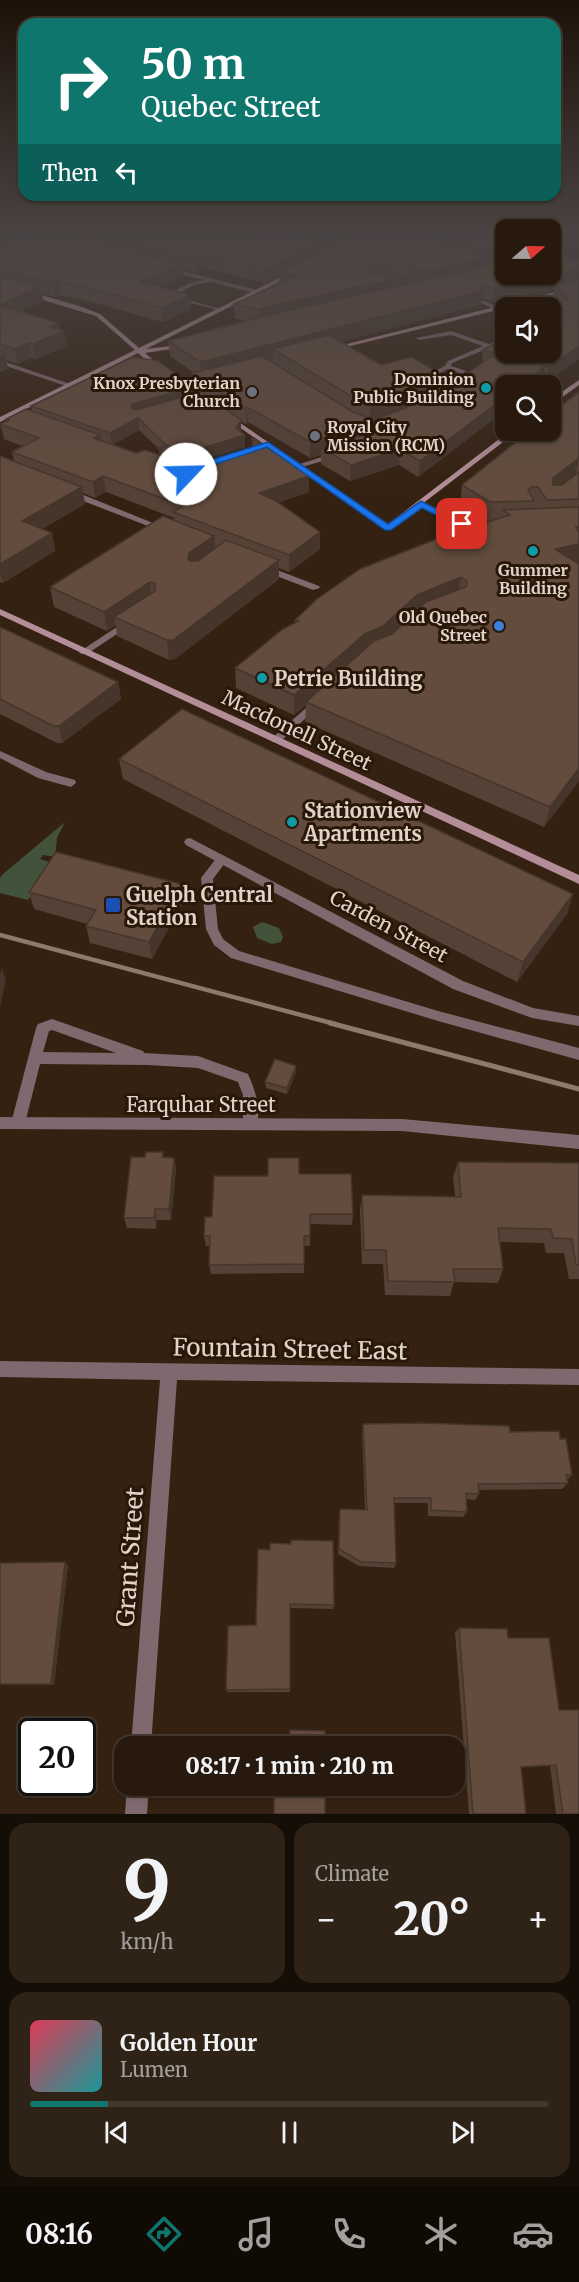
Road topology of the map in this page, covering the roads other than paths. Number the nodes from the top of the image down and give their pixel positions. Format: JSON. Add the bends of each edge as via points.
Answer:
{"nodes":[{"id":1,"x":104,"y":321,"type":"edge"},
{"id":2,"x":198,"y":321,"type":"edge"},
{"id":3,"x":444,"y":321,"type":"edge"},
{"id":4,"x":419,"y":338,"type":"dead end"},
{"id":5,"x":194,"y":343,"type":"edge"},
{"id":6,"x":495,"y":343,"type":"edge"},
{"id":7,"x":487,"y":346,"type":"junction"},
{"id":8,"x":495,"y":348,"type":"edge"},
{"id":9,"x":324,"y":350,"type":"edge"},
{"id":10,"x":138,"y":351,"type":"junction"},
{"id":11,"x":0,"y":362,"type":"edge"},
{"id":12,"x":447,"y":367,"type":"junction"},
{"id":13,"x":168,"y":374,"type":"edge"},
{"id":14,"x":579,"y":382,"type":"edge"},
{"id":15,"x":68,"y":385,"type":"junction"},
{"id":16,"x":561,"y":396,"type":"edge"},
{"id":17,"x":222,"y":413,"type":"edge"},
{"id":18,"x":10,"y":414,"type":"junction"},
{"id":19,"x":25,"y":419,"type":"edge"},
{"id":20,"x":0,"y":420,"type":"edge"},
{"id":21,"x":502,"y":441,"type":"edge"},
{"id":22,"x":268,"y":444,"type":"junction"},
{"id":23,"x":344,"y":452,"type":"edge"},
{"id":24,"x":242,"y":453,"type":"junction"},
{"id":25,"x":253,"y":460,"type":"edge"},
{"id":26,"x":298,"y":466,"type":"junction"},
{"id":27,"x":213,"y":475,"type":"edge"},
{"id":28,"x":60,"y":489,"type":"edge"},
{"id":29,"x":421,"y":504,"type":"junction"},
{"id":30,"x":498,"y":526,"type":"edge"},
{"id":31,"x":175,"y":534,"type":"edge"},
{"id":32,"x":260,"y":566,"type":"edge"},
{"id":33,"x":316,"y":588,"type":"dead end"},
{"id":34,"x":0,"y":612,"type":"edge"},
{"id":35,"x":135,"y":618,"type":"edge"},
{"id":36,"x":84,"y":652,"type":"junction"},
{"id":37,"x":328,"y":693,"type":"edge"},
{"id":38,"x":276,"y":740,"type":"junction"},
{"id":39,"x":0,"y":754,"type":"edge"},
{"id":40,"x":71,"y":783,"type":"dead end"},
{"id":41,"x":190,"y":842,"type":"dead end"},
{"id":42,"x":222,"y":859,"type":"junction"},
{"id":43,"x":579,"y":880,"type":"edge"},
{"id":44,"x":579,"y":1021,"type":"edge"},
{"id":45,"x":579,"y":1054,"type":"edge"},
{"id":46,"x":35,"y":1058,"type":"junction"},
{"id":47,"x":148,"y":1059,"type":"junction"},
{"id":48,"x":0,"y":1122,"type":"edge"},
{"id":49,"x":18,"y":1123,"type":"junction"},
{"id":50,"x":250,"y":1124,"type":"junction"},
{"id":51,"x":579,"y":1142,"type":"edge"},
{"id":52,"x":0,"y":1369,"type":"edge"},
{"id":53,"x":170,"y":1371,"type":"junction"},
{"id":54,"x":579,"y":1377,"type":"edge"},
{"id":55,"x":142,"y":1736,"type":"edge"},
{"id":56,"x":137,"y":1796,"type":"edge"},
{"id":57,"x":136,"y":1814,"type":"edge"}],
"edges":[{"from":1,"to":10,"type":"street"},
{"from":2,"to":10,"type":"street"},
{"from":3,"to":9,"type":"street"},
{"from":4,"to":7,"type":"street","via":[[451,333]]},
{"from":5,"to":10,"type":"street"},
{"from":6,"to":7,"type":"street"},
{"from":7,"to":8,"type":"street"},
{"from":7,"to":12,"type":"street","via":[[450,362]]},
{"from":10,"to":13,"type":"street"},
{"from":10,"to":15,"type":"street"},
{"from":11,"to":15,"type":"street"},
{"from":12,"to":12,"type":"street","via":[[463,371],[441,390],[420,380]]},
{"from":14,"to":16,"type":"street"},
{"from":15,"to":18,"type":"street"},
{"from":17,"to":22,"type":"street"},
{"from":18,"to":19,"type":"street"},
{"from":18,"to":20,"type":"street"},
{"from":21,"to":29,"type":"street"},
{"from":22,"to":24,"type":"street"},
{"from":22,"to":26,"type":"street"},
{"from":23,"to":26,"type":"street"},
{"from":24,"to":25,"type":"street"},
{"from":24,"to":27,"type":"street","via":[[197,468]]},
{"from":26,"to":29,"type":"street","via":[[388,528]]},
{"from":28,"to":31,"type":"street"},
{"from":29,"to":30,"type":"street","via":[[468,525]]},
{"from":32,"to":33,"type":"street"},
{"from":34,"to":36,"type":"street","name":"Macdonell Street"},
{"from":35,"to":36,"type":"street"},
{"from":36,"to":38,"type":"street","name":"Macdonell Street"},
{"from":37,"to":38,"type":"street"},
{"from":38,"to":43,"type":"street","name":"Macdonell Street"},
{"from":39,"to":40,"type":"street","via":[[42,775]]},
{"from":41,"to":42,"type":"street","name":"Carden Street"},
{"from":42,"to":44,"type":"street","name":"Carden Street","via":[[458,985],[532,1013]]},
{"from":42,"to":45,"type":"street","via":[[207,878],[212,929],[218,942],[235,955]]},
{"from":46,"to":47,"type":"street"},
{"from":46,"to":47,"type":"street","via":[[43,1028],[52,1024]]},
{"from":46,"to":49,"type":"street"},
{"from":47,"to":50,"type":"street","via":[[198,1062],[243,1078],[250,1095]]},
{"from":48,"to":49,"type":"street","name":"Farquhar Street"},
{"from":49,"to":50,"type":"street","name":"Farquhar Street"},
{"from":50,"to":51,"type":"street","name":"Farquhar Street","via":[[402,1125]]},
{"from":52,"to":53,"type":"street","name":"Fountain Street East"},
{"from":53,"to":54,"type":"street","name":"Fountain Street East"},
{"from":53,"to":55,"type":"street","name":"Grant Street"},
{"from":56,"to":57,"type":"street"}]}
